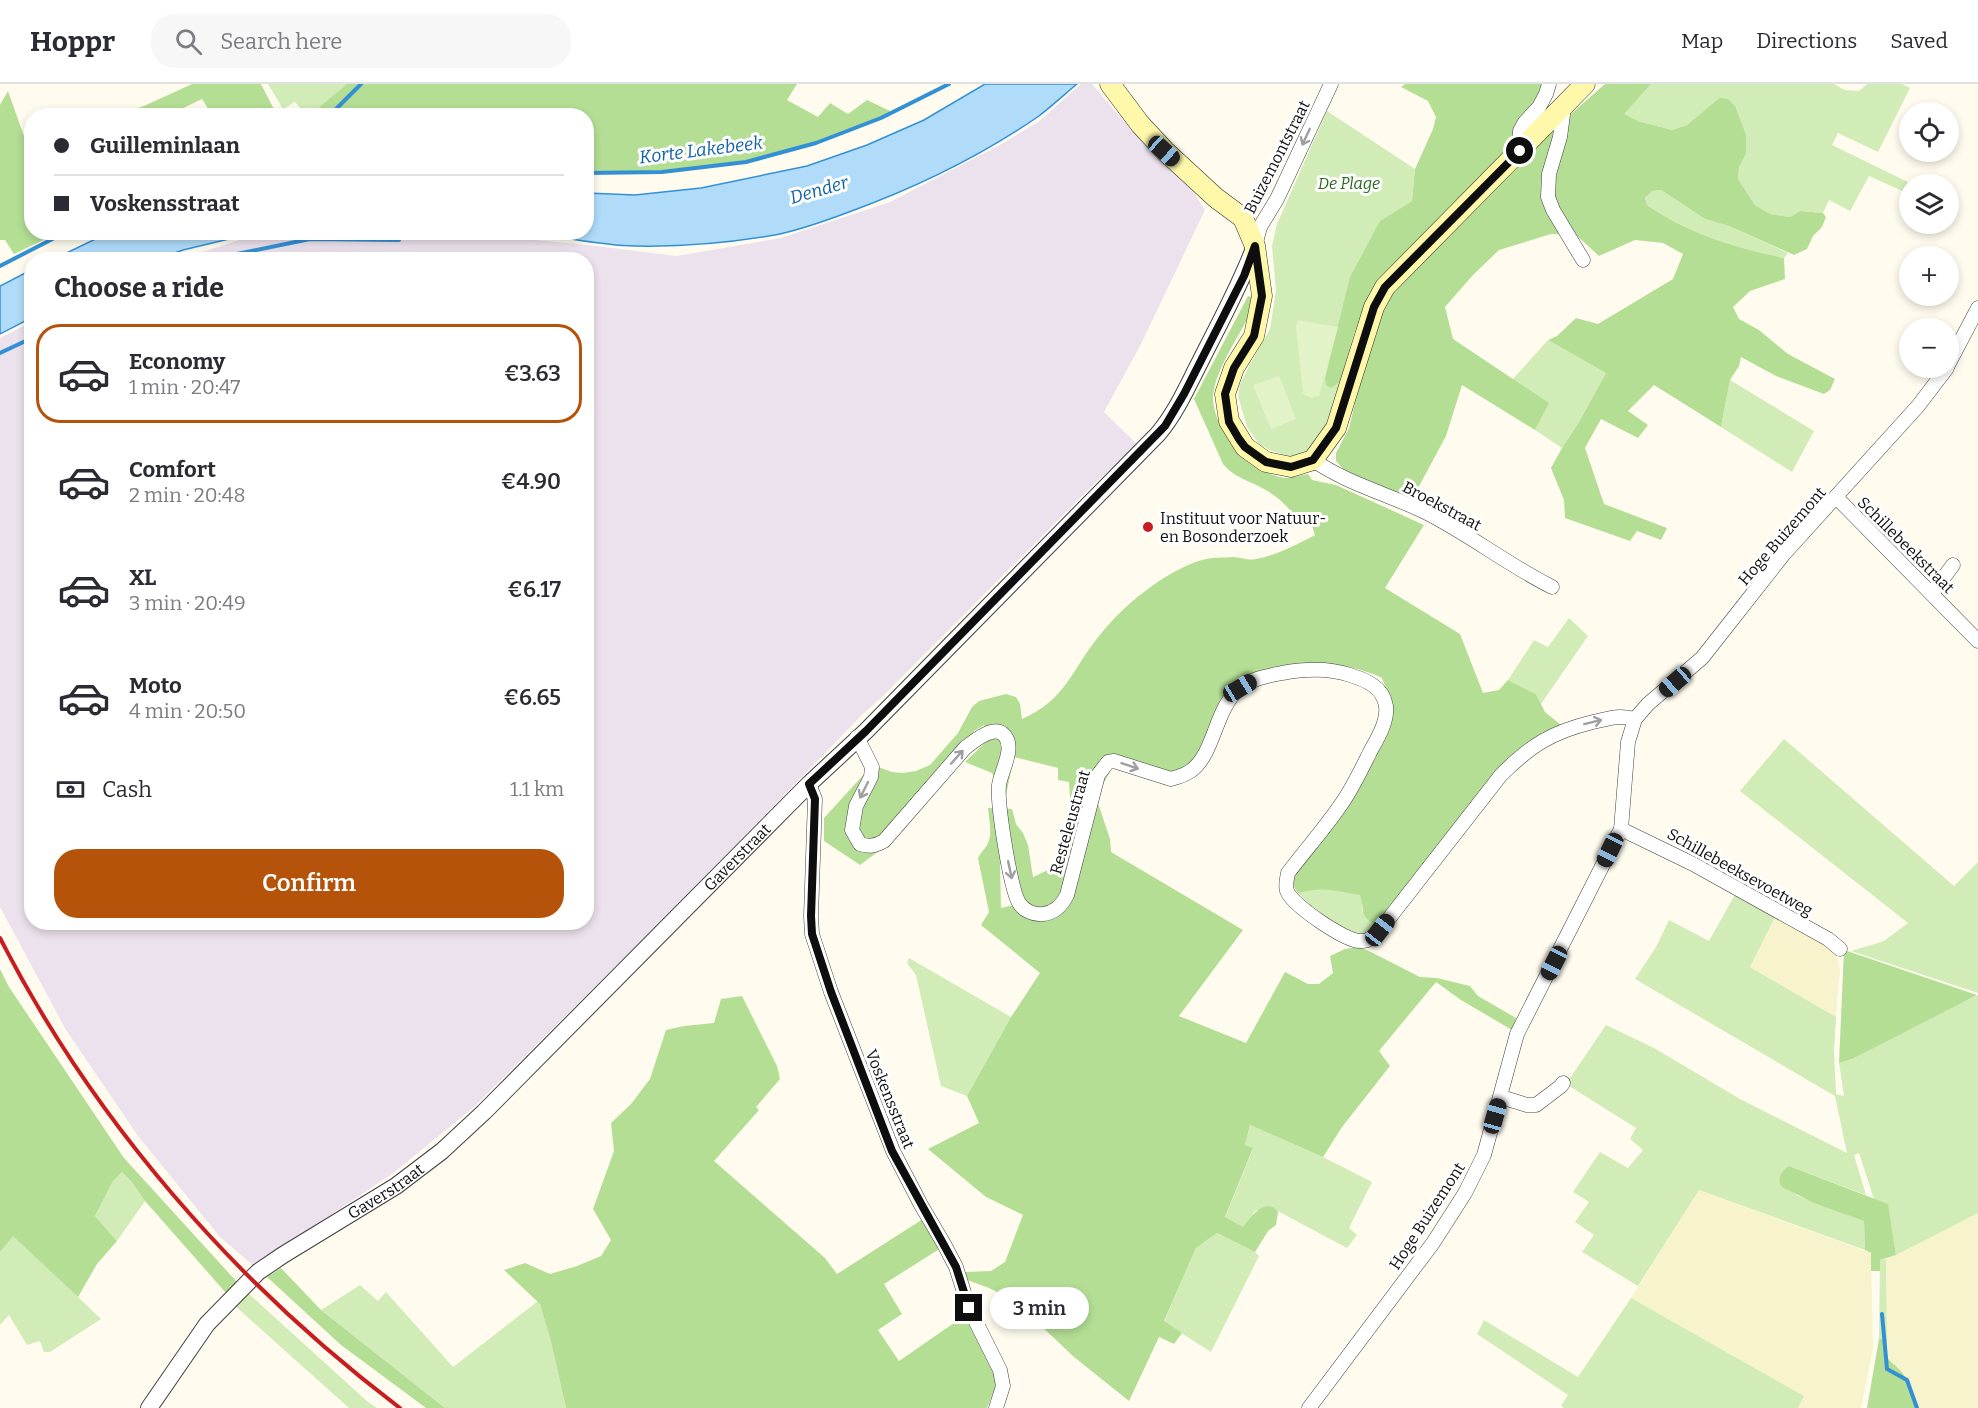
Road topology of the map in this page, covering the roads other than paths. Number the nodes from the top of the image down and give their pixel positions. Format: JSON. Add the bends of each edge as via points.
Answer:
{"nodes":[{"id":1,"x":1331,"y":84,"type":"edge"},
{"id":2,"x":1549,"y":84,"type":"edge"},
{"id":3,"x":1585,"y":84,"type":"edge"},
{"id":4,"x":1111,"y":85,"type":"edge"},
{"id":5,"x":1564,"y":107,"type":"junction"},
{"id":6,"x":1520,"y":151,"type":"junction"},
{"id":7,"x":1255,"y":246,"type":"junction"},
{"id":8,"x":1582,"y":260,"type":"dead end"},
{"id":9,"x":1978,"y":308,"type":"edge"},
{"id":10,"x":1959,"y":345,"type":"edge"},
{"id":11,"x":1939,"y":378,"type":"edge"},
{"id":12,"x":1313,"y":460,"type":"junction"},
{"id":13,"x":1836,"y":498,"type":"junction"},
{"id":14,"x":1953,"y":565,"type":"dead end"},
{"id":15,"x":1552,"y":587,"type":"dead end"},
{"id":16,"x":1932,"y":593,"type":"junction"},
{"id":17,"x":1978,"y":641,"type":"edge"},
{"id":18,"x":1635,"y":719,"type":"junction"},
{"id":19,"x":857,"y":737,"type":"junction"},
{"id":20,"x":809,"y":784,"type":"junction"},
{"id":21,"x":1621,"y":829,"type":"junction"},
{"id":22,"x":1840,"y":949,"type":"dead end"},
{"id":23,"x":1563,"y":1083,"type":"dead end"},
{"id":24,"x":1501,"y":1097,"type":"junction"},
{"id":25,"x":149,"y":1408,"type":"edge"},
{"id":26,"x":996,"y":1408,"type":"edge"},
{"id":27,"x":1309,"y":1408,"type":"edge"}],
"edges":[{"from":1,"to":7,"type":"street","name":"Buizemontstraat","one_way":true,"via":[[1260,227]]},
{"from":2,"to":6,"type":"street","via":[[1539,107],[1520,130]]},
{"from":3,"to":5,"type":"main road"},
{"from":4,"to":7,"type":"main road","via":[[1164,151],[1243,219]]},
{"from":5,"to":6,"type":"main road"},
{"from":5,"to":8,"type":"street","via":[[1549,174],[1548,197]]},
{"from":6,"to":12,"type":"main road","via":[[1385,287],[1374,307],[1336,428]]},
{"from":7,"to":12,"type":"main road","via":[[1262,296],[1254,336],[1234,368],[1225,394],[1229,422],[1245,447],[1266,462],[1291,467]]},
{"from":7,"to":19,"type":"street","name":"Gaverstraat","via":[[1244,276],[1165,426]]},
{"from":9,"to":10,"type":"street","name":"Hoge Buizemont"},
{"from":11,"to":13,"type":"street","name":"Hoge Buizemont"},
{"from":12,"to":15,"type":"street","name":"Broekstraat","via":[[1333,474],[1424,512]]},
{"from":13,"to":16,"type":"street","name":"Schillebeekstraat"},
{"from":13,"to":18,"type":"street","name":"Hoge Buizemont","via":[[1783,555],[1702,658]]},
{"from":14,"to":16,"type":"street"},
{"from":16,"to":17,"type":"street","name":"Schillebeekstraat"},
{"from":19,"to":18,"type":"street","name":"Resteleustraat","one_way":true,"via":[[872,767],[856,806],[852,830],[860,844],[867,847],[884,841],[975,740],[991,732],[1004,734],[1008,750],[999,785],[1002,831],[1018,901],[1024,909],[1043,914],[1060,907],[1067,895],[1098,775],[1108,762],[1172,779],[1201,761],[1226,706],[1240,688],[1252,681],[1310,670],[1364,680],[1382,694],[1385,721],[1344,801],[1288,873],[1286,881],[1292,900],[1334,931],[1358,942],[1368,941],[1380,930],[1501,774],[1522,754],[1552,735],[1577,726],[1620,716]]},
{"from":18,"to":21,"type":"street","name":"Hoge Buizemont","via":[[1628,742]]},
{"from":19,"to":20,"type":"street","name":"Gaverstraat"},
{"from":20,"to":25,"type":"street","name":"Gaverstraat","via":[[442,1151],[396,1186],[283,1255],[250,1280],[207,1324]]},
{"from":20,"to":26,"type":"street","name":"Voskensstraat","via":[[815,799],[812,934],[892,1151],[956,1267],[969,1308],[1000,1370],[1003,1386]]},
{"from":21,"to":22,"type":"street","name":"Schillebeeksevoetweg","via":[[1715,875]]},
{"from":21,"to":24,"type":"street","name":"Hoge Buizemont","via":[[1517,1034]]},
{"from":23,"to":24,"type":"street","via":[[1536,1105]]},
{"from":24,"to":27,"type":"street","name":"Hoge Buizemont","via":[[1484,1155],[1465,1193],[1433,1243]]}]}
